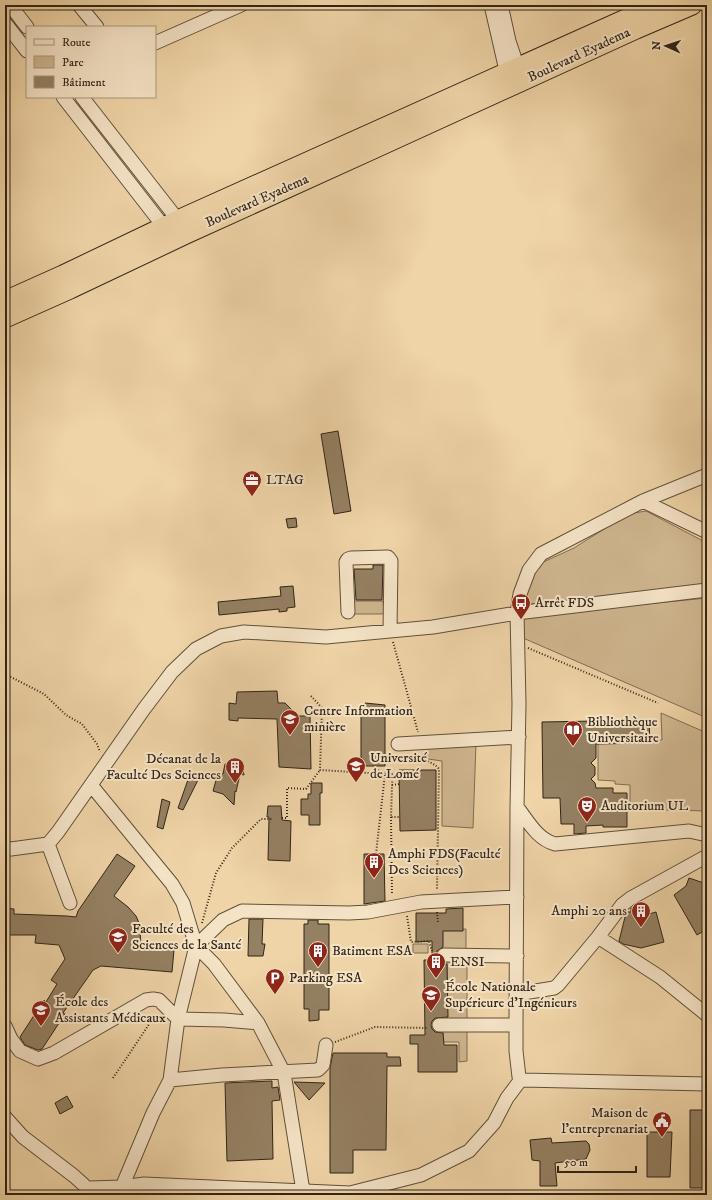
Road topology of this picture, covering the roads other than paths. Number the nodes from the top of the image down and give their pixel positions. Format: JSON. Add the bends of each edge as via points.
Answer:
{"nodes":[{"id":1,"x":10,"y":5,"type":"edge"},
{"id":2,"x":79,"y":5,"type":"edge"},
{"id":3,"x":491,"y":5,"type":"edge"},
{"id":4,"x":501,"y":5,"type":"edge"},
{"id":5,"x":657,"y":5,"type":"edge"},
{"id":6,"x":692,"y":5,"type":"edge"},
{"id":7,"x":236,"y":6,"type":"edge"},
{"id":8,"x":5,"y":22,"type":"edge"},
{"id":9,"x":26,"y":26,"type":"edge"},
{"id":10,"x":96,"y":26,"type":"edge"},
{"id":11,"x":156,"y":43,"type":"edge"},
{"id":12,"x":26,"y":50,"type":"edge"},
{"id":13,"x":514,"y":77,"type":"junction"},
{"id":14,"x":64,"y":98,"type":"edge"},
{"id":15,"x":83,"y":98,"type":"edge"},
{"id":16,"x":175,"y":230,"type":"junction"},
{"id":17,"x":5,"y":301,"type":"edge"},
{"id":18,"x":5,"y":318,"type":"edge"},
{"id":19,"x":707,"y":475,"type":"edge"},
{"id":20,"x":643,"y":501,"type":"junction"},
{"id":21,"x":707,"y":532,"type":"edge"},
{"id":22,"x":707,"y":590,"type":"edge"},
{"id":23,"x":348,"y":612,"type":"dead end"},
{"id":24,"x":517,"y":613,"type":"junction"},
{"id":25,"x":390,"y":631,"type":"junction"},
{"id":26,"x":519,"y":737,"type":"junction"},
{"id":27,"x":398,"y":744,"type":"dead end"},
{"id":28,"x":91,"y":785,"type":"junction"},
{"id":29,"x":517,"y":807,"type":"junction"},
{"id":30,"x":707,"y":834,"type":"edge"},
{"id":31,"x":48,"y":844,"type":"junction"},
{"id":32,"x":5,"y":848,"type":"edge"},
{"id":33,"x":707,"y":856,"type":"edge"},
{"id":34,"x":517,"y":896,"type":"junction"},
{"id":35,"x":70,"y":903,"type":"dead end"},
{"id":36,"x":598,"y":937,"type":"junction"},
{"id":37,"x":196,"y":946,"type":"junction"},
{"id":38,"x":438,"y":953,"type":"road end"},
{"id":39,"x":517,"y":956,"type":"junction"},
{"id":40,"x":517,"y":994,"type":"junction"},
{"id":41,"x":707,"y":1015,"type":"edge"},
{"id":42,"x":178,"y":1019,"type":"junction"},
{"id":43,"x":258,"y":1024,"type":"junction"},
{"id":44,"x":516,"y":1025,"type":"junction"},
{"id":45,"x":5,"y":1026,"type":"edge"},
{"id":46,"x":434,"y":1027,"type":"road end"},
{"id":47,"x":326,"y":1045,"type":"road end"},
{"id":48,"x":284,"y":1073,"type":"junction"},
{"id":49,"x":170,"y":1080,"type":"junction"},
{"id":50,"x":520,"y":1080,"type":"junction"},
{"id":51,"x":707,"y":1084,"type":"edge"},
{"id":52,"x":5,"y":1117,"type":"edge"},
{"id":53,"x":122,"y":1187,"type":"junction"},
{"id":54,"x":85,"y":1190,"type":"edge"},
{"id":55,"x":303,"y":1191,"type":"junction"},
{"id":56,"x":350,"y":1194,"type":"edge"}],
"edges":[{"from":1,"to":9,"type":"street"},
{"from":2,"to":10,"type":"street"},
{"from":3,"to":13,"type":"street"},
{"from":4,"to":13,"type":"street"},
{"from":5,"to":13,"type":"highway"},
{"from":6,"to":13,"type":"highway","name":"Boulevard Eyadema"},
{"from":7,"to":11,"type":"street"},
{"from":8,"to":12,"type":"street"},
{"from":13,"to":16,"type":"highway"},
{"from":14,"to":16,"type":"street"},
{"from":15,"to":16,"type":"street"},
{"from":16,"to":17,"type":"highway"},
{"from":16,"to":18,"type":"highway","via":[[70,289]]},
{"from":19,"to":20,"type":"street"},
{"from":20,"to":21,"type":"street"},
{"from":20,"to":24,"type":"street","via":[[541,554],[529,570],[520,594]]},
{"from":22,"to":24,"type":"street"},
{"from":23,"to":25,"type":"street","via":[[348,559],[388,557],[391,561]]},
{"from":24,"to":25,"type":"street"},
{"from":24,"to":26,"type":"street"},
{"from":25,"to":28,"type":"street","via":[[326,637],[244,632],[221,636],[196,648],[172,672]]},
{"from":26,"to":27,"type":"street"},
{"from":26,"to":29,"type":"street"},
{"from":28,"to":31,"type":"street"},
{"from":28,"to":37,"type":"street","via":[[172,884],[183,903]]},
{"from":29,"to":30,"type":"street","via":[[541,838],[555,844],[689,831]]},
{"from":29,"to":34,"type":"street"},
{"from":31,"to":32,"type":"street"},
{"from":31,"to":35,"type":"street"},
{"from":33,"to":36,"type":"street","via":[[631,898],[622,905]]},
{"from":34,"to":37,"type":"street","via":[[421,902],[368,912],[242,911],[223,920]]},
{"from":34,"to":39,"type":"street"},
{"from":36,"to":40,"type":"street","via":[[554,988]]},
{"from":36,"to":41,"type":"street","via":[[660,977]]},
{"from":37,"to":42,"type":"street"},
{"from":37,"to":43,"type":"street","via":[[214,964]]},
{"from":38,"to":39,"type":"street"},
{"from":39,"to":40,"type":"street"},
{"from":40,"to":44,"type":"street"},
{"from":42,"to":43,"type":"street"},
{"from":42,"to":45,"type":"street","via":[[159,1000],[153,998],[54,1053],[38,1059],[20,1051]]},
{"from":42,"to":49,"type":"street"},
{"from":43,"to":48,"type":"street"},
{"from":44,"to":46,"type":"street"},
{"from":44,"to":50,"type":"street"},
{"from":47,"to":48,"type":"street","via":[[323,1065],[318,1070]]},
{"from":48,"to":49,"type":"street"},
{"from":48,"to":55,"type":"street"},
{"from":49,"to":53,"type":"street","via":[[153,1113]]},
{"from":50,"to":51,"type":"street"},
{"from":50,"to":56,"type":"street","via":[[494,1122],[469,1151],[421,1175]]},
{"from":52,"to":54,"type":"street","via":[[23,1137],[74,1176]]},
{"from":53,"to":54,"type":"street"},
{"from":53,"to":55,"type":"street","via":[[144,1184]]},
{"from":55,"to":56,"type":"street"}]}
